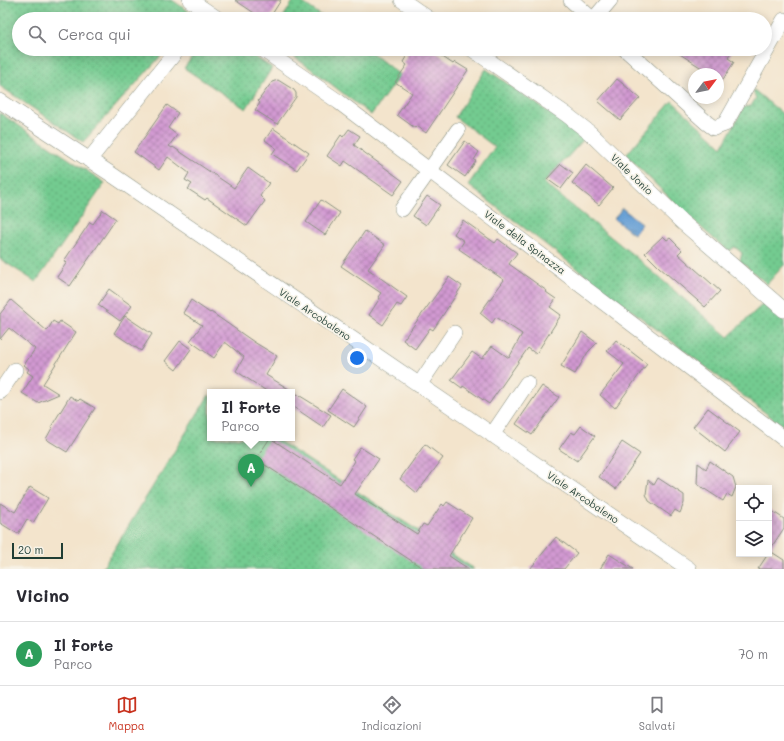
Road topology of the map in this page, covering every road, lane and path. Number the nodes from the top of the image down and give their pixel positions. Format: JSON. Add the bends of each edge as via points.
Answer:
{"nodes":[{"id":1,"x":190,"y":0,"type":"edge"},
{"id":2,"x":402,"y":0,"type":"edge"},
{"id":3,"x":571,"y":0,"type":"edge"},
{"id":4,"x":610,"y":0,"type":"edge"},
{"id":5,"x":203,"y":12,"type":"edge"},
{"id":6,"x":419,"y":12,"type":"edge"},
{"id":7,"x":585,"y":12,"type":"edge"},
{"id":8,"x":599,"y":12,"type":"edge"},
{"id":9,"x":783,"y":25,"type":"edge"},
{"id":10,"x":772,"y":44,"type":"edge"},
{"id":11,"x":172,"y":56,"type":"edge"},
{"id":12,"x":272,"y":56,"type":"edge"},
{"id":13,"x":482,"y":56,"type":"edge"},
{"id":14,"x":633,"y":56,"type":"edge"},
{"id":15,"x":765,"y":56,"type":"edge"},
{"id":16,"x":0,"y":101,"type":"edge"},
{"id":17,"x":458,"y":130,"type":"dead end"},
{"id":18,"x":89,"y":160,"type":"junction"},
{"id":19,"x":430,"y":170,"type":"junction"},
{"id":20,"x":402,"y":209,"type":"dead end"},
{"id":21,"x":784,"y":310,"type":"edge"},
{"id":22,"x":454,"y":333,"type":"dead end"},
{"id":23,"x":15,"y":370,"type":"dead end"},
{"id":24,"x":527,"y":383,"type":"dead end"},
{"id":25,"x":419,"y":385,"type":"junction"},
{"id":26,"x":0,"y":392,"type":"edge"},
{"id":27,"x":492,"y":435,"type":"junction"},
{"id":28,"x":784,"y":439,"type":"edge"},
{"id":29,"x":689,"y":569,"type":"edge"}],
"edges":[{"from":1,"to":5,"type":"street"},
{"from":2,"to":6,"type":"street"},
{"from":3,"to":7,"type":"street"},
{"from":4,"to":8,"type":"street"},
{"from":9,"to":10,"type":"street"},
{"from":11,"to":18,"type":"street"},
{"from":12,"to":19,"type":"street","name":"Viale della Spinazza"},
{"from":13,"to":21,"type":"street","name":"Viale Jonio","via":[[590,133],[681,221]]},
{"from":14,"to":15,"type":"street","via":[[714,128],[725,124]]},
{"from":16,"to":18,"type":"street","name":"Viale Arcobaleno"},
{"from":17,"to":19,"type":"street"},
{"from":18,"to":25,"type":"street","name":"Viale Arcobaleno"},
{"from":19,"to":20,"type":"street"},
{"from":19,"to":28,"type":"street","name":"Viale della Spinazza"},
{"from":22,"to":25,"type":"street"},
{"from":23,"to":26,"type":"street"},
{"from":24,"to":27,"type":"street"},
{"from":25,"to":27,"type":"street","name":"Viale Arcobaleno"},
{"from":27,"to":29,"type":"street","name":"Viale Arcobaleno"}]}
